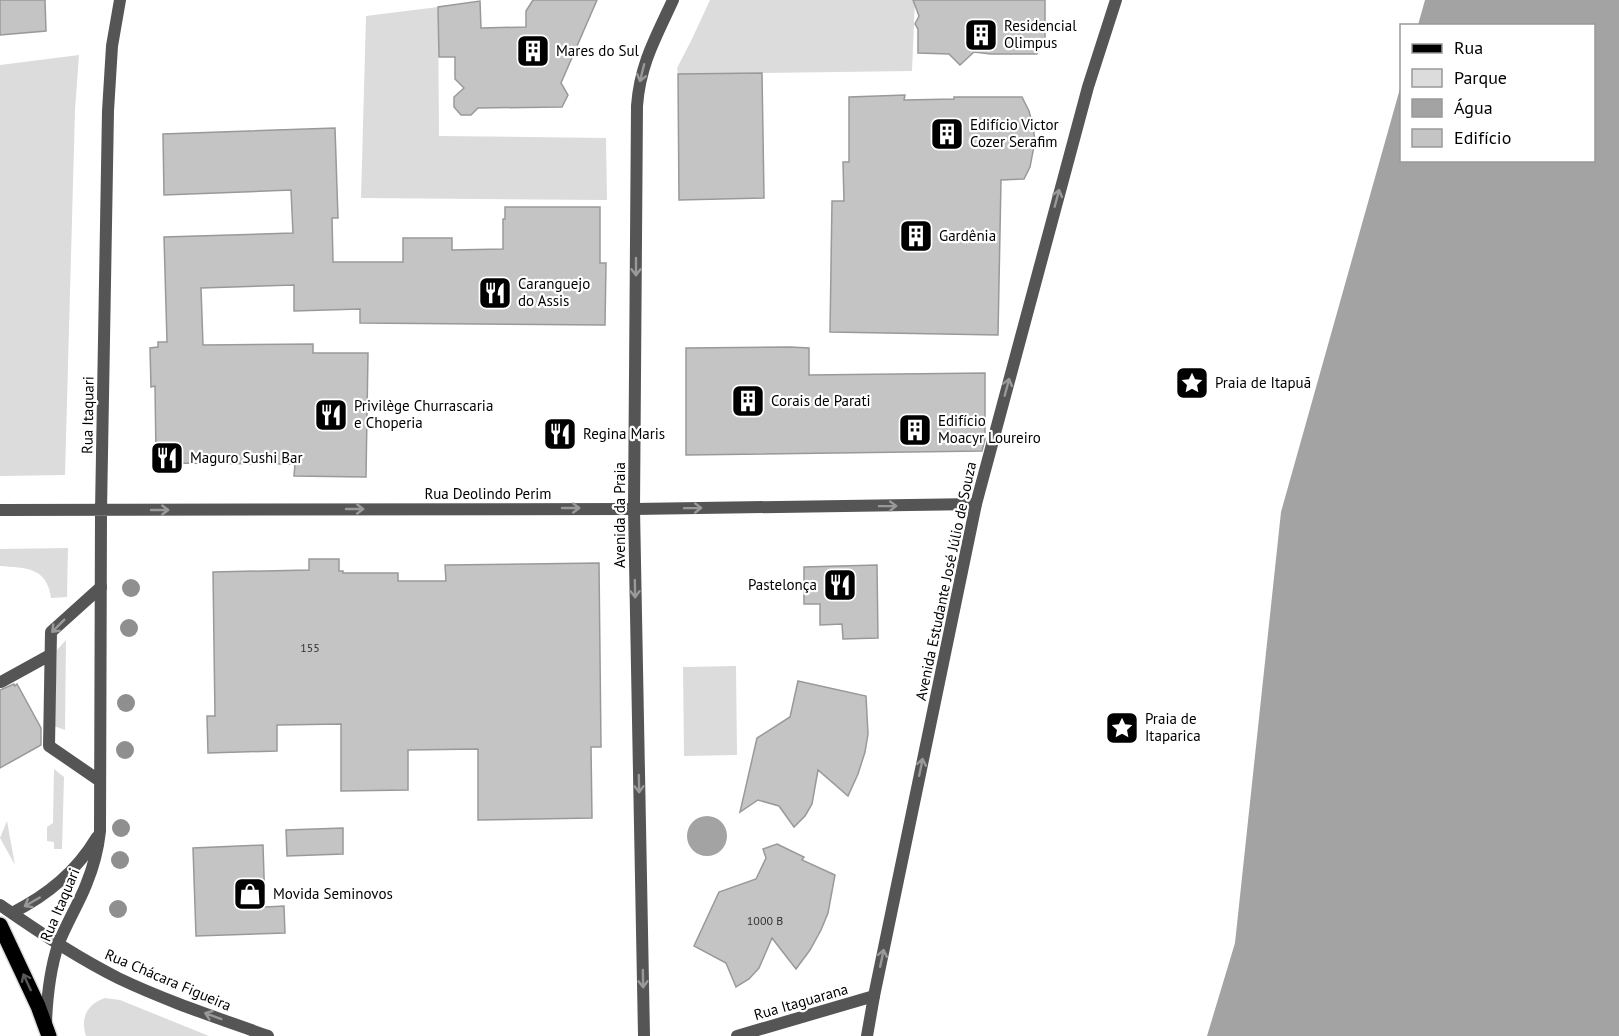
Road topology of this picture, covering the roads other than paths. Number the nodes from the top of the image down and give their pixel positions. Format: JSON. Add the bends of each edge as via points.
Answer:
{"nodes":[{"id":1,"x":120,"y":0,"type":"edge"},
{"id":2,"x":673,"y":0,"type":"edge"},
{"id":3,"x":1116,"y":0,"type":"edge"},
{"id":4,"x":976,"y":504,"type":"junction"},
{"id":5,"x":634,"y":509,"type":"junction"},
{"id":6,"x":0,"y":510,"type":"edge"},
{"id":7,"x":101,"y":511,"type":"junction"},
{"id":8,"x":101,"y":587,"type":"junction"},
{"id":9,"x":50,"y":655,"type":"junction"},
{"id":10,"x":1,"y":682,"type":"edge"},
{"id":11,"x":100,"y":781,"type":"junction"},
{"id":12,"x":100,"y":831,"type":"junction"},
{"id":13,"x":0,"y":905,"type":"edge"},
{"id":14,"x":12,"y":913,"type":"junction"},
{"id":15,"x":0,"y":925,"type":"edge"},
{"id":16,"x":59,"y":944,"type":"junction"},
{"id":17,"x":874,"y":996,"type":"junction"},
{"id":18,"x":48,"y":1032,"type":"edge"},
{"id":19,"x":268,"y":1036,"type":"edge"},
{"id":20,"x":644,"y":1036,"type":"edge"},
{"id":21,"x":737,"y":1036,"type":"edge"},
{"id":22,"x":867,"y":1036,"type":"edge"}],
"edges":[{"from":1,"to":7,"type":"street","name":"Rua Itaquari","via":[[109,78]]},
{"from":2,"to":5,"type":"street","name":"Avenida da Praia","one_way":true,"via":[[645,59],[638,90]]},
{"from":4,"to":3,"type":"street","name":"Avenida Estudante José Júlio de Souza","one_way":true,"via":[[1088,87]]},
{"from":5,"to":4,"type":"street","name":"Rua Deolindo Perim","one_way":true},
{"from":17,"to":4,"type":"street","name":"Avenida Estudante José Júlio de Souza","one_way":true},
{"from":7,"to":5,"type":"street","name":"Rua Deolindo Perim","one_way":true},
{"from":5,"to":20,"type":"street","name":"Avenida da Praia","one_way":true},
{"from":6,"to":7,"type":"street","name":"Rua Deolindo Perim"},
{"from":7,"to":8,"type":"street","name":"Rua Itaquari"},
{"from":8,"to":9,"type":"street","one_way":true,"via":[[51,632]]},
{"from":8,"to":11,"type":"street","name":"Rua Itaquari"},
{"from":9,"to":10,"type":"street"},
{"from":9,"to":11,"type":"street","via":[[49,746]]},
{"from":11,"to":12,"type":"street","name":"Rua Itaquari"},
{"from":12,"to":14,"type":"street","name":"Rua Itaquari","one_way":true,"via":[[74,870],[36,901]]},
{"from":12,"to":16,"type":"street","name":"Rua Itaquari","via":[[86,886]]},
{"from":13,"to":14,"type":"street","name":"Rua Chácara Figueira"},
{"from":14,"to":16,"type":"street","name":"Rua Chácara Figueira"},
{"from":18,"to":15,"type":"main road","one_way":true},
{"from":16,"to":18,"type":"street","name":"Rua Itaquari","via":[[47,996]]},
{"from":19,"to":16,"type":"street","name":"Rua Chácara Figueira","one_way":true,"via":[[118,978]]},
{"from":17,"to":21,"type":"street","name":"Rua Itaguarana"},
{"from":17,"to":22,"type":"street","name":"Avenida Estudante José Júlio de Souza"}]}
